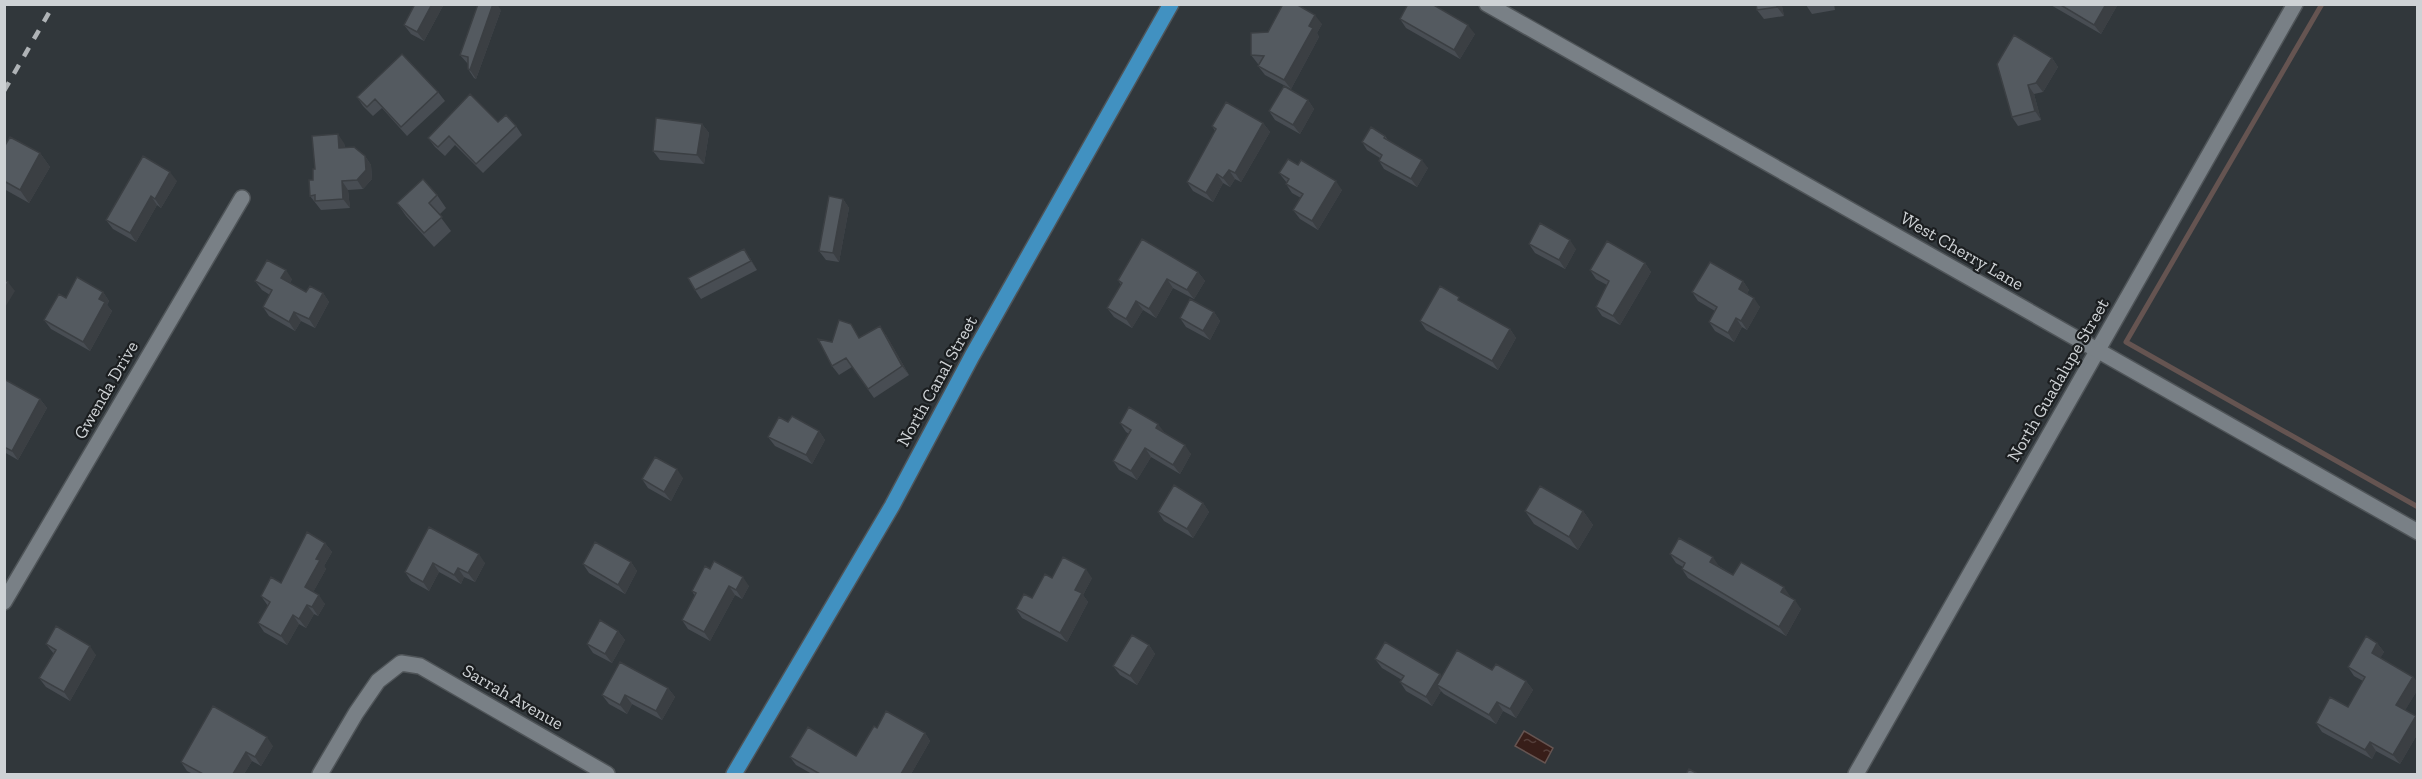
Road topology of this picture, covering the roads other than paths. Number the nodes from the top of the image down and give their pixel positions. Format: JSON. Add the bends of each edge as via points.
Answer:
{"nodes":[{"id":1,"x":1171,"y":4,"type":"edge"},
{"id":2,"x":1487,"y":4,"type":"edge"},
{"id":3,"x":2295,"y":4,"type":"edge"},
{"id":4,"x":242,"y":198,"type":"dead end"},
{"id":5,"x":2098,"y":350,"type":"junction"},
{"id":6,"x":2418,"y":532,"type":"edge"},
{"id":7,"x":4,"y":602,"type":"edge"},
{"id":8,"x":320,"y":774,"type":"edge"},
{"id":9,"x":607,"y":774,"type":"edge"},
{"id":10,"x":734,"y":774,"type":"edge"},
{"id":11,"x":1856,"y":774,"type":"edge"}],
"edges":[{"from":1,"to":10,"type":"main road","name":"North Canal Street","via":[[892,506]]},
{"from":2,"to":5,"type":"street","name":"West Cherry Lane"},
{"from":3,"to":5,"type":"street","name":"North Guadalupe Street"},
{"from":4,"to":7,"type":"street","name":"Gwenda Drive"},
{"from":5,"to":6,"type":"street","name":"West Cherry Lane"},
{"from":5,"to":11,"type":"street","name":"North Guadalupe Street"},
{"from":8,"to":9,"type":"street","name":"Sarrah Avenue","via":[[378,681],[402,663],[420,666]]}]}
